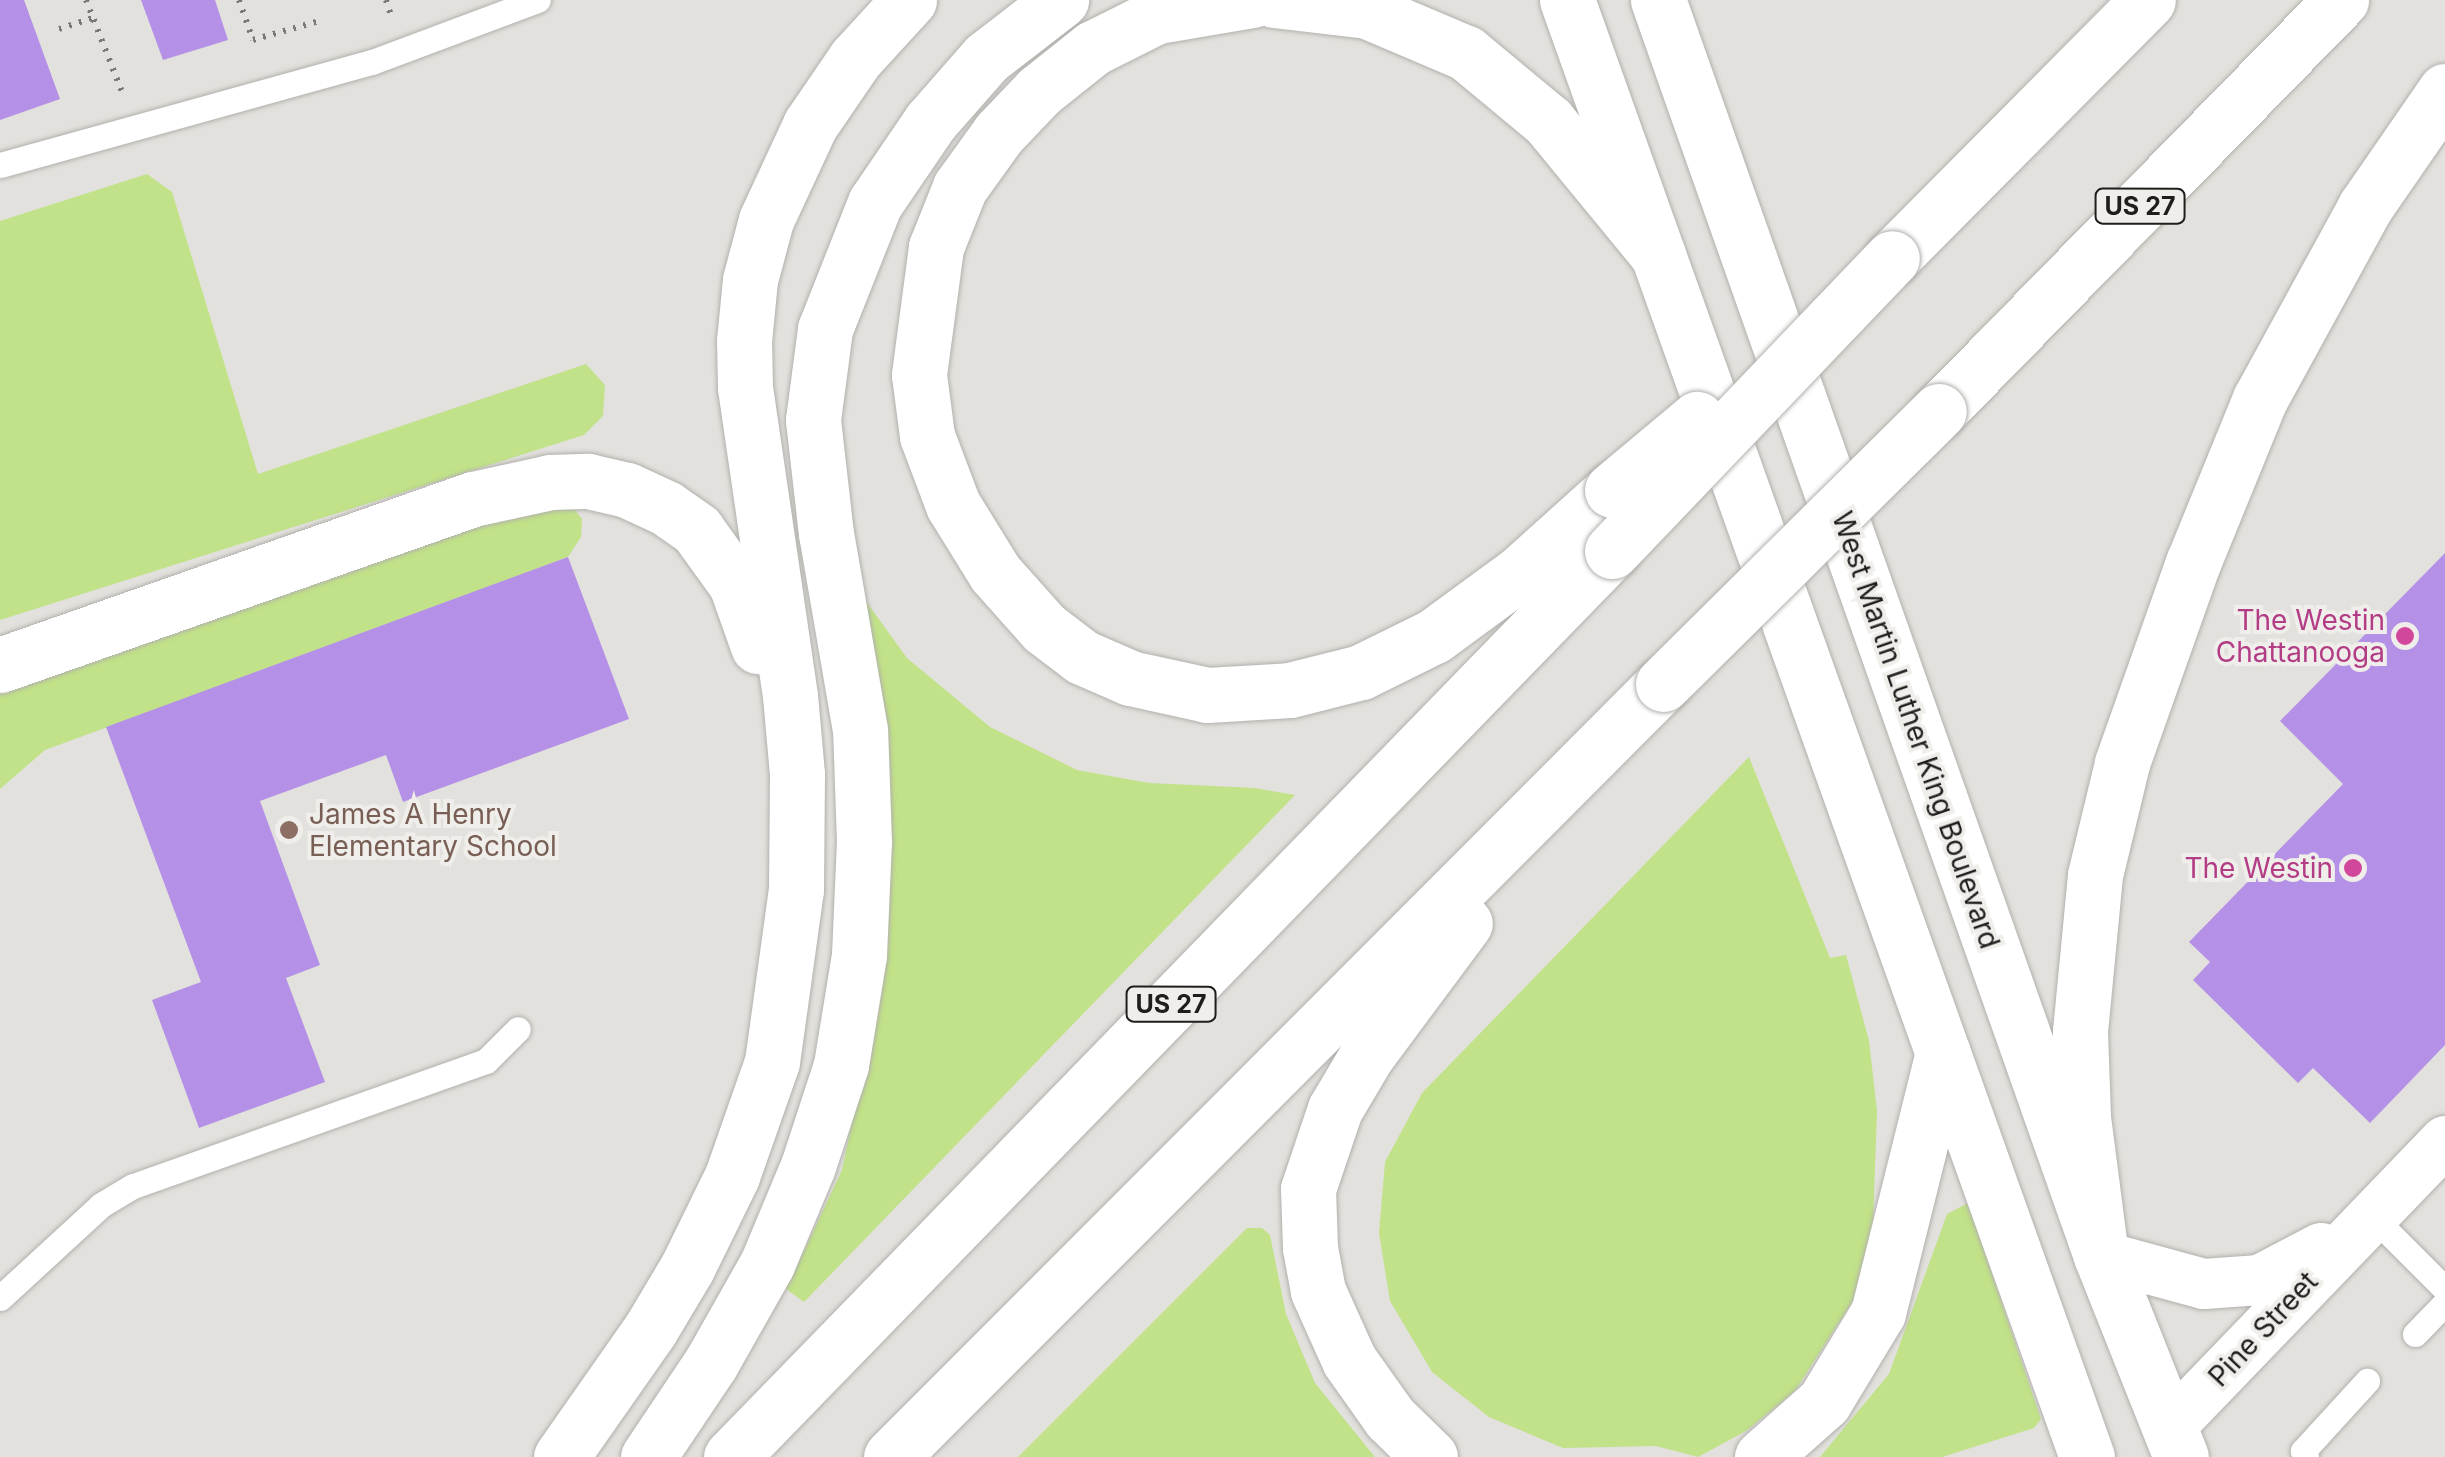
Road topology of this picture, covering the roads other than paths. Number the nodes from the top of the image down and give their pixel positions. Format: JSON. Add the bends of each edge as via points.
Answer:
{"nodes":[{"id":1,"x":538,"y":0,"type":"edge"},
{"id":2,"x":909,"y":0,"type":"edge"},
{"id":3,"x":1061,"y":0,"type":"edge"},
{"id":4,"x":1253,"y":0,"type":"edge"},
{"id":5,"x":1274,"y":0,"type":"edge"},
{"id":6,"x":1567,"y":0,"type":"edge"},
{"id":7,"x":1658,"y":0,"type":"edge"},
{"id":8,"x":2148,"y":0,"type":"edge"},
{"id":9,"x":2342,"y":0,"type":"edge"},
{"id":10,"x":2445,"y":92,"type":"edge"},
{"id":11,"x":0,"y":164,"type":"edge"},
{"id":12,"x":1658,"y":256,"type":"junction"},
{"id":13,"x":1892,"y":258,"type":"junction"},
{"id":14,"x":0,"y":665,"type":"edge"},
{"id":15,"x":1663,"y":684,"type":"junction"},
{"id":16,"x":796,"y":890,"type":"junction"},
{"id":17,"x":518,"y":1029,"type":"dead end"},
{"id":18,"x":1943,"y":1053,"type":"junction"},
{"id":19,"x":2445,"y":1141,"type":"edge"},
{"id":20,"x":2364,"y":1223,"type":"junction"},
{"id":21,"x":2101,"y":1256,"type":"junction"},
{"id":22,"x":2445,"y":1289,"type":"edge"},
{"id":23,"x":0,"y":1298,"type":"edge"},
{"id":24,"x":2445,"y":1303,"type":"edge"},
{"id":25,"x":2415,"y":1334,"type":"dead end"},
{"id":26,"x":2368,"y":1381,"type":"dead end"},
{"id":27,"x":2175,"y":1442,"type":"edge"},
{"id":28,"x":562,"y":1457,"type":"edge"},
{"id":29,"x":648,"y":1457,"type":"edge"},
{"id":30,"x":731,"y":1457,"type":"edge"},
{"id":31,"x":891,"y":1457,"type":"edge"},
{"id":32,"x":1430,"y":1457,"type":"edge"},
{"id":33,"x":1762,"y":1457,"type":"edge"},
{"id":34,"x":2087,"y":1457,"type":"edge"},
{"id":35,"x":2306,"y":1457,"type":"edge"}],
"edges":[{"from":1,"to":11,"type":"lane","via":[[372,62]]},
{"from":2,"to":16,"type":"main road","via":[[855,59],[810,126],[766,220],[750,280],[745,386],[790,696]]},
{"from":3,"to":29,"type":"main road","via":[[986,58],[930,122],[875,204],[825,330],[813,420],[860,730],[864,842],[858,955],[841,1065],[774,1248],[711,1363]]},
{"from":4,"to":13,"type":"main road","bridge":true,"via":[[1157,16],[1093,48],[998,133],[960,187],[936,247],[919,376],[927,436],[953,505],[996,573],[1044,628],[1082,656],[1130,678],[1208,695],[1290,690],[1361,672],[1434,636],[1521,572]]},
{"from":5,"to":12,"type":"main road","via":[[1368,11],[1466,53],[1548,121]]},
{"from":6,"to":12,"type":"main road"},
{"from":7,"to":21,"type":"main road","name":"West Martin Luther King Boulevard"},
{"from":8,"to":13,"type":"main road","number":"US 27"},
{"from":9,"to":15,"type":"main road","number":"US 27","bridge":true},
{"from":10,"to":21,"type":"main road","via":[[2365,207],[2260,399],[2192,563],[2122,763],[2095,875],[2080,1031],[2082,1118]]},
{"from":12,"to":18,"type":"main road"},
{"from":13,"to":30,"type":"main road","number":"US 27","bridge":true},
{"from":14,"to":16,"type":"main road","via":[[473,499],[550,482],[627,490],[697,530],[736,584],[764,666]]},
{"from":15,"to":31,"type":"main road","number":"US 27"},
{"from":15,"to":32,"type":"main road","via":[[1417,986],[1343,1096],[1317,1155],[1308,1190],[1318,1291],[1350,1360],[1390,1418]]},
{"from":16,"to":28,"type":"main road","via":[[772,1062],[732,1176],[650,1330]]},
{"from":17,"to":23,"type":"lane","via":[[486,1060],[133,1186],[101,1206]]},
{"from":18,"to":33,"type":"main road","via":[[1878,1314],[1824,1402]]},
{"from":18,"to":34,"type":"main road"},
{"from":19,"to":20,"type":"street","name":"Pine Street"},
{"from":20,"to":21,"type":"street","name":"Pine Street","via":[[2260,1280],[2204,1284]]},
{"from":20,"to":22,"type":"lane"},
{"from":20,"to":27,"type":"street","name":"Pine Street"},
{"from":21,"to":27,"type":"main road","name":"West Martin Luther King Boulevard"},
{"from":24,"to":25,"type":"lane"},
{"from":26,"to":35,"type":"lane","via":[[2303,1451]]}]}
